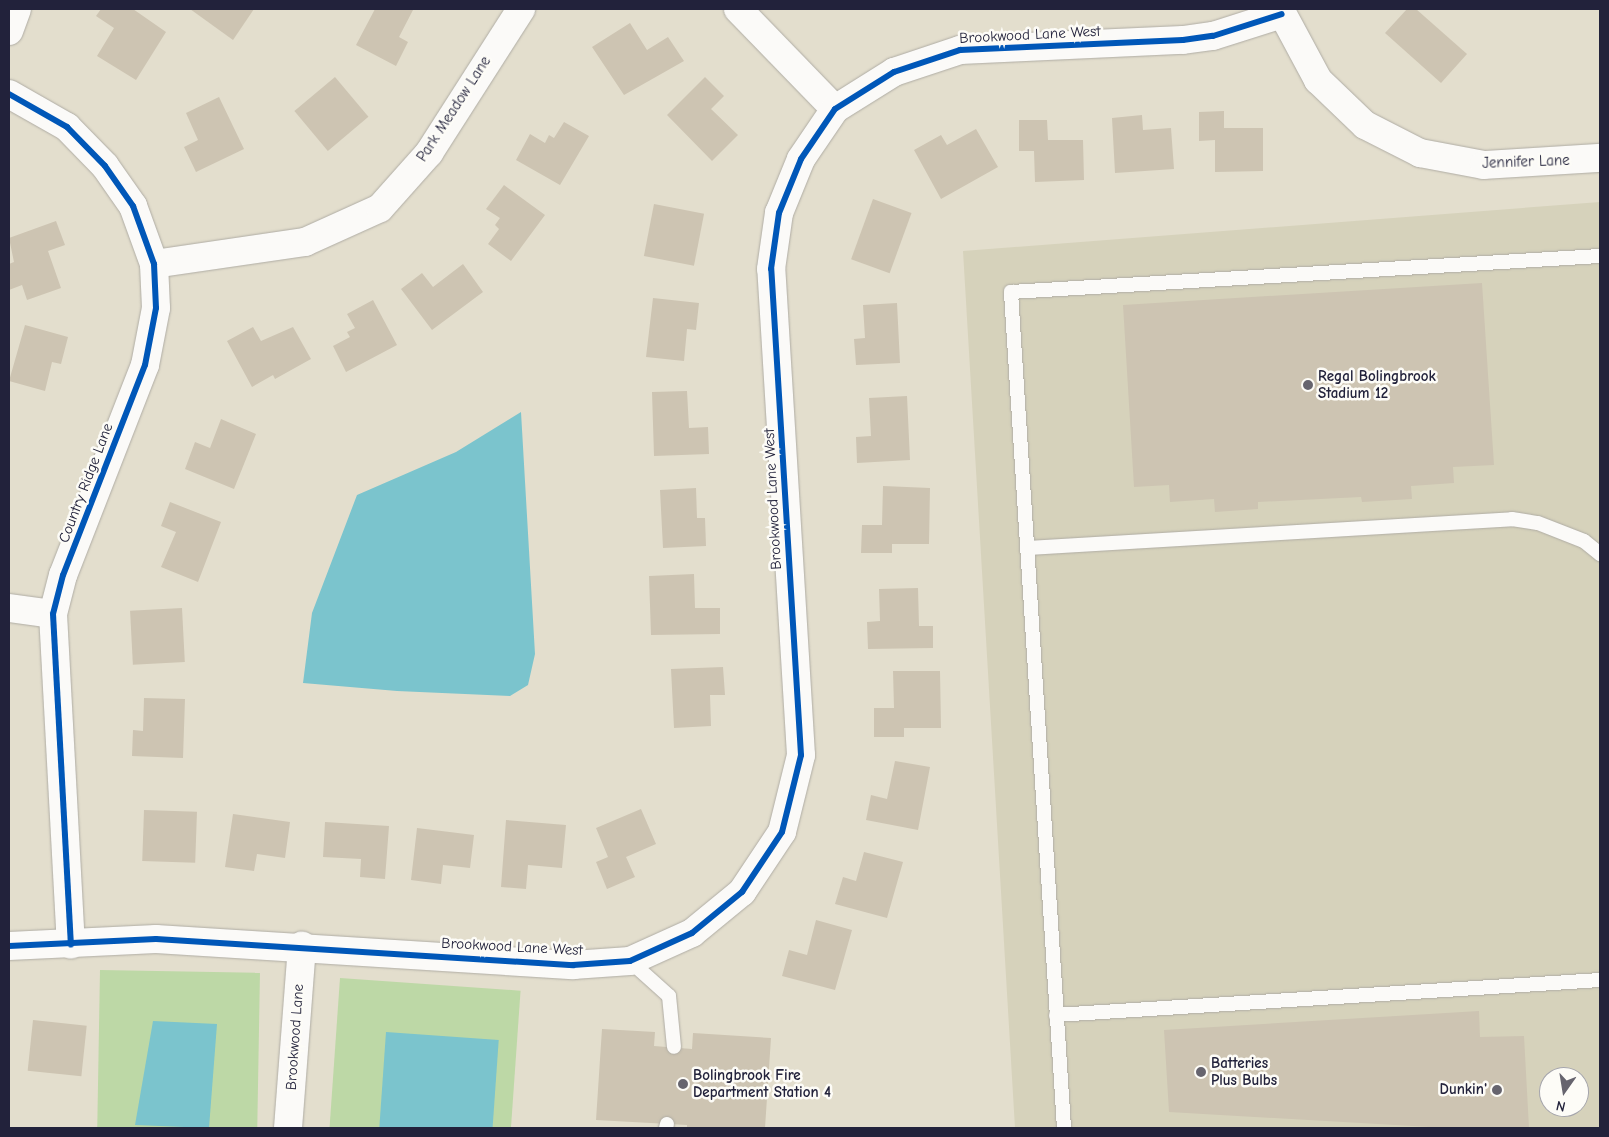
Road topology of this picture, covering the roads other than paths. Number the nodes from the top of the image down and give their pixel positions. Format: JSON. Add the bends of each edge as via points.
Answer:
{"nodes":[{"id":1,"x":17,"y":9,"type":"edge"},
{"id":2,"x":521,"y":9,"type":"edge"},
{"id":3,"x":738,"y":9,"type":"edge"},
{"id":4,"x":1281,"y":11,"type":"edge"},
{"id":5,"x":9,"y":31,"type":"edge"},
{"id":6,"x":9,"y":94,"type":"edge"},
{"id":7,"x":835,"y":109,"type":"junction"},
{"id":8,"x":1600,"y":158,"type":"edge"},
{"id":9,"x":1600,"y":256,"type":"edge"},
{"id":10,"x":154,"y":264,"type":"junction"},
{"id":11,"x":1028,"y":548,"type":"junction"},
{"id":12,"x":1600,"y":554,"type":"edge"},
{"id":13,"x":9,"y":608,"type":"edge"},
{"id":14,"x":53,"y":614,"type":"junction"},
{"id":15,"x":71,"y":945,"type":"junction"},
{"id":16,"x":9,"y":946,"type":"edge"},
{"id":17,"x":302,"y":946,"type":"junction"},
{"id":18,"x":630,"y":961,"type":"junction"},
{"id":19,"x":1600,"y":980,"type":"edge"},
{"id":20,"x":1056,"y":1014,"type":"junction"},
{"id":21,"x":674,"y":1047,"type":"dead end"},
{"id":22,"x":288,"y":1128,"type":"edge"},
{"id":23,"x":1064,"y":1128,"type":"edge"}],
"edges":[{"from":1,"to":5,"type":"street"},
{"from":2,"to":10,"type":"street","name":"Park Meadow Lane","via":[[429,153],[380,208],[305,242]]},
{"from":3,"to":7,"type":"street"},
{"from":4,"to":7,"type":"street","name":"Brookwood Lane West","via":[[1213,36],[1183,40],[960,50],[894,72]]},
{"from":4,"to":8,"type":"street","name":"Jennifer Lane","via":[[1318,80],[1365,125],[1420,153],[1484,166]]},
{"from":6,"to":10,"type":"street","name":"Country Ridge Lane","via":[[67,127],[105,166],[133,206]]},
{"from":7,"to":18,"type":"street","name":"Brookwood Lane West","via":[[801,159],[779,213],[771,269],[801,755],[782,832],[742,892],[692,933]]},
{"from":9,"to":11,"type":"lane","via":[[1011,292]]},
{"from":10,"to":14,"type":"street","name":"Country Ridge Lane","via":[[156,308],[144,366],[62,575]]},
{"from":11,"to":12,"type":"lane","via":[[1512,519],[1547,527],[1584,541]]},
{"from":11,"to":20,"type":"lane"},
{"from":13,"to":14,"type":"street"},
{"from":14,"to":15,"type":"street","name":"Country Ridge Lane"},
{"from":15,"to":16,"type":"street","name":"Brookwood Lane West"},
{"from":15,"to":17,"type":"street","name":"Brookwood Lane West","via":[[156,939]]},
{"from":17,"to":18,"type":"street","name":"Brookwood Lane West","via":[[572,965]]},
{"from":17,"to":22,"type":"street","name":"Brookwood Lane"},
{"from":18,"to":21,"type":"lane","via":[[669,996]]},
{"from":19,"to":20,"type":"lane"},
{"from":20,"to":23,"type":"lane"}]}
